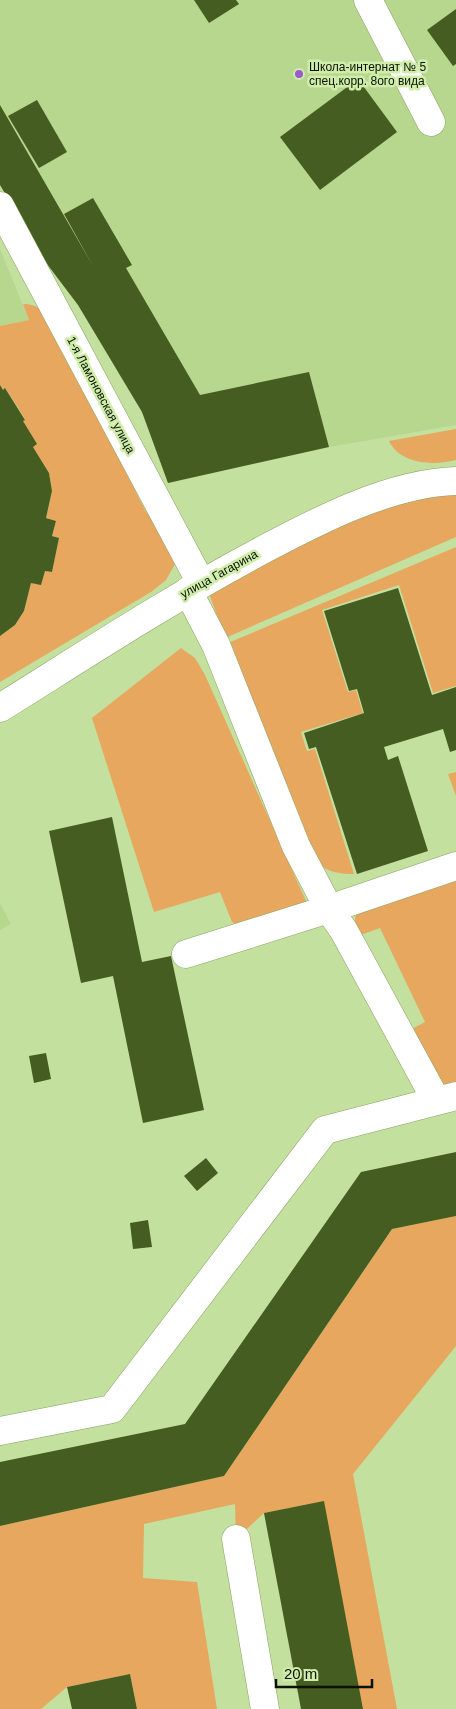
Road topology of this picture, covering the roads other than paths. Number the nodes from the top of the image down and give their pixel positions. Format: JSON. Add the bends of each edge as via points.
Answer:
{"nodes":[{"id":1,"x":368,"y":0,"type":"edge"},
{"id":2,"x":431,"y":122,"type":"dead end"},
{"id":3,"x":0,"y":206,"type":"edge"},
{"id":4,"x":456,"y":482,"type":"edge"},
{"id":5,"x":195,"y":587,"type":"junction"},
{"id":6,"x":0,"y":708,"type":"edge"},
{"id":7,"x":456,"y":866,"type":"edge"},
{"id":8,"x":329,"y":910,"type":"junction"},
{"id":9,"x":186,"y":954,"type":"dead end"},
{"id":10,"x":446,"y":1098,"type":"edge"},
{"id":11,"x":0,"y":1431,"type":"edge"},
{"id":12,"x":236,"y":1540,"type":"dead end"},
{"id":13,"x":265,"y":1709,"type":"edge"}],
"edges":[{"from":1,"to":2,"type":"street"},
{"from":3,"to":5,"type":"street","name":"1-я Ламоновская улица"},
{"from":4,"to":5,"type":"street","name":"улица Гагарина","via":[[438,482],[370,500],[305,527]]},
{"from":5,"to":6,"type":"street","name":"улица Гагарина"},
{"from":5,"to":8,"type":"street","name":"1-я Ламоновская улица","via":[[296,846]]},
{"from":7,"to":8,"type":"street"},
{"from":8,"to":9,"type":"street"},
{"from":8,"to":10,"type":"street","name":"1-я Ламоновская улица"},
{"from":10,"to":11,"type":"street","via":[[325,1130],[112,1409]]},
{"from":12,"to":13,"type":"street"}]}
